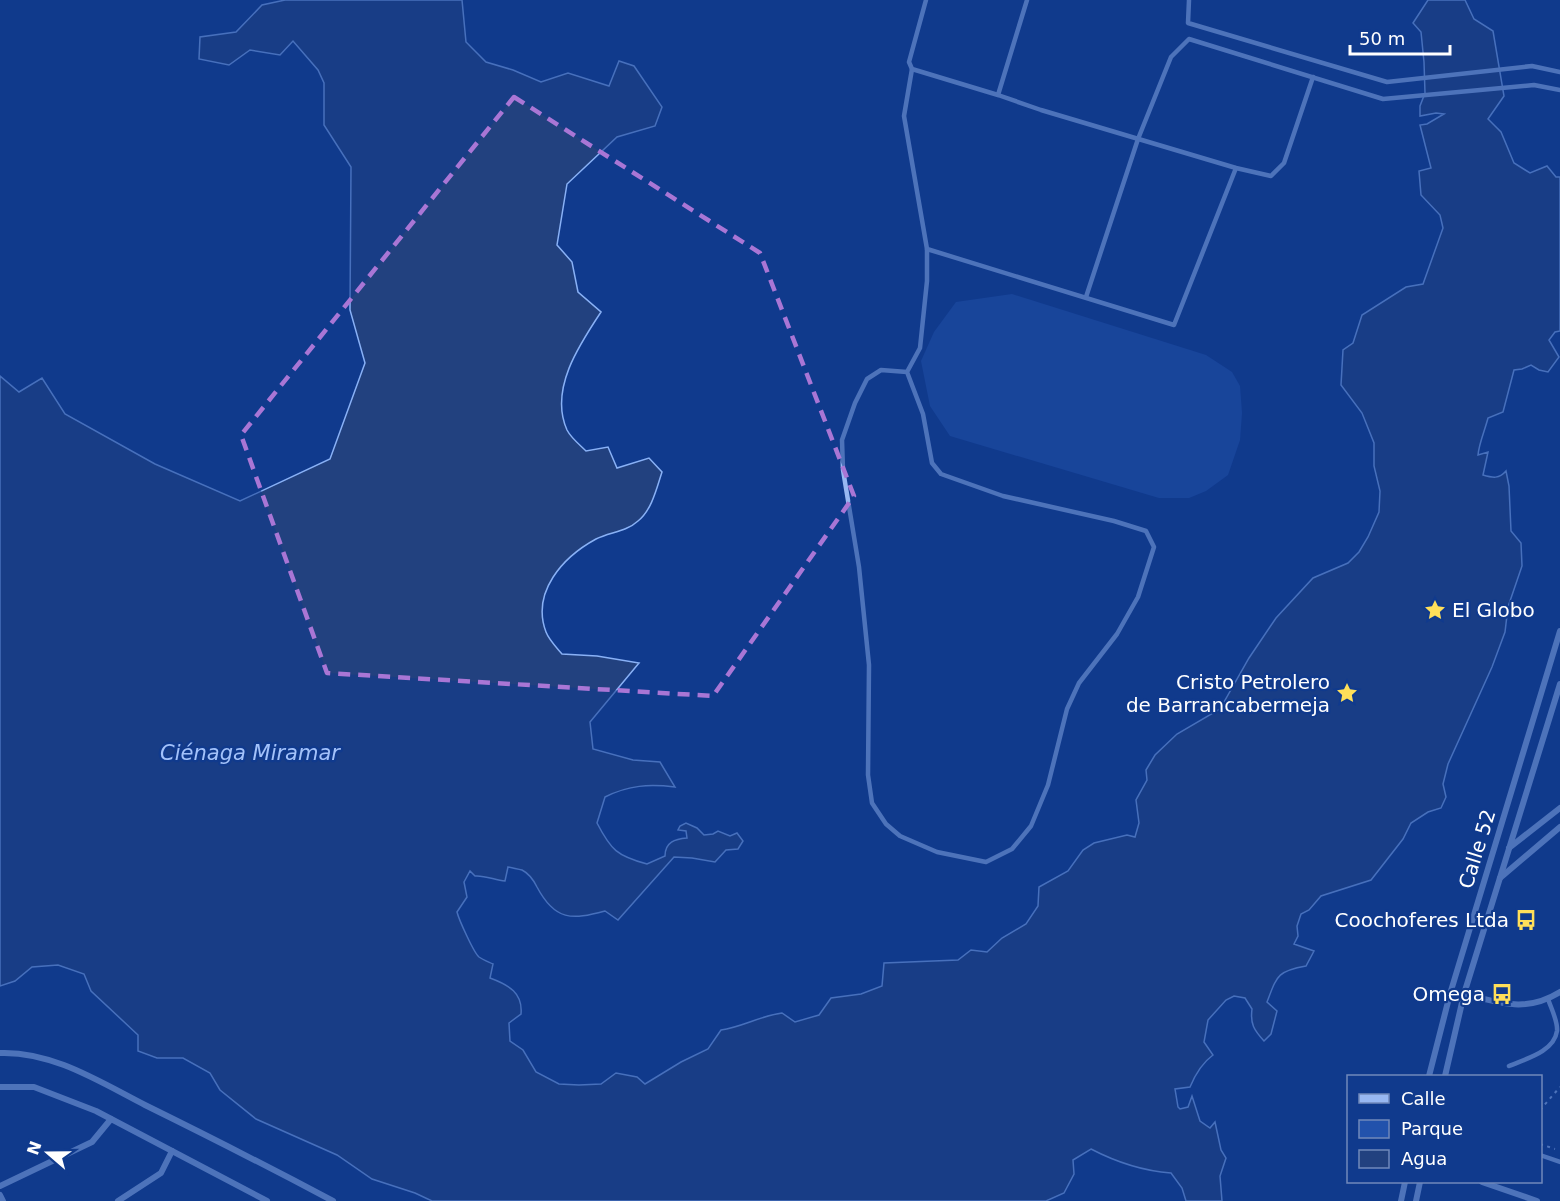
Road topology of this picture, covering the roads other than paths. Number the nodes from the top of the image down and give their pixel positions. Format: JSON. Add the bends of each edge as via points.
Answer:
{"nodes":[{"id":1,"x":926,"y":0,"type":"edge"},
{"id":2,"x":1027,"y":0,"type":"edge"},
{"id":3,"x":1190,"y":0,"type":"edge"},
{"id":4,"x":912,"y":69,"type":"junction"},
{"id":5,"x":1560,"y":72,"type":"edge"},
{"id":6,"x":1313,"y":77,"type":"junction"},
{"id":7,"x":1560,"y":90,"type":"edge"},
{"id":8,"x":998,"y":95,"type":"junction"},
{"id":9,"x":1138,"y":139,"type":"junction"},
{"id":10,"x":1236,"y":168,"type":"junction"},
{"id":11,"x":927,"y":249,"type":"junction"},
{"id":12,"x":1086,"y":297,"type":"junction"},
{"id":13,"x":907,"y":372,"type":"junction"},
{"id":14,"x":1560,"y":631,"type":"edge"},
{"id":15,"x":1560,"y":684,"type":"edge"},
{"id":16,"x":1560,"y":808,"type":"edge"},
{"id":17,"x":1560,"y":826,"type":"edge"},
{"id":18,"x":1509,"y":848,"type":"junction"},
{"id":19,"x":1500,"y":878,"type":"junction"},
{"id":20,"x":1560,"y":992,"type":"edge"},
{"id":21,"x":1464,"y":994,"type":"junction"},
{"id":22,"x":1548,"y":999,"type":"junction"},
{"id":23,"x":0,"y":1053,"type":"edge"},
{"id":24,"x":1509,"y":1065,"type":"dead end"},
{"id":25,"x":1430,"y":1075,"type":"edge"},
{"id":26,"x":1445,"y":1075,"type":"edge"},
{"id":27,"x":0,"y":1087,"type":"edge"},
{"id":28,"x":111,"y":1119,"type":"junction"},
{"id":29,"x":172,"y":1151,"type":"junction"},
{"id":30,"x":1542,"y":1156,"type":"edge"},
{"id":31,"x":1560,"y":1162,"type":"edge"},
{"id":32,"x":1406,"y":1183,"type":"edge"},
{"id":33,"x":1420,"y":1183,"type":"edge"},
{"id":34,"x":1485,"y":1183,"type":"edge"},
{"id":35,"x":0,"y":1186,"type":"edge"},
{"id":36,"x":0,"y":1195,"type":"edge"},
{"id":37,"x":3,"y":1201,"type":"edge"},
{"id":38,"x":118,"y":1201,"type":"edge"},
{"id":39,"x":267,"y":1201,"type":"edge"},
{"id":40,"x":333,"y":1201,"type":"edge"},
{"id":41,"x":1401,"y":1201,"type":"edge"},
{"id":42,"x":1416,"y":1201,"type":"edge"},
{"id":43,"x":1537,"y":1201,"type":"edge"}],
"edges":[{"from":1,"to":4,"type":"lane","via":[[909,62]]},
{"from":2,"to":8,"type":"lane"},
{"from":3,"to":5,"type":"lane","via":[[1188,22],[1387,82],[1532,66]]},
{"from":4,"to":8,"type":"lane"},
{"from":4,"to":11,"type":"lane","via":[[904,116]]},
{"from":6,"to":7,"type":"lane","via":[[1383,99],[1534,85]]},
{"from":6,"to":9,"type":"lane","via":[[1189,39],[1171,57]]},
{"from":6,"to":10,"type":"lane","via":[[1284,162],[1270,176]]},
{"from":8,"to":9,"type":"lane"},
{"from":9,"to":10,"type":"lane"},
{"from":9,"to":12,"type":"lane"},
{"from":10,"to":12,"type":"lane","via":[[1174,325]]},
{"from":11,"to":12,"type":"lane"},
{"from":11,"to":13,"type":"lane","via":[[920,348]]},
{"from":13,"to":13,"type":"lane","via":[[880,370],[867,379],[842,440],[869,664],[868,775],[872,802],[886,824],[900,836],[937,852],[986,862],[1012,849],[1031,825],[1048,785],[1067,709],[1079,683],[1117,634],[1138,597],[1154,547],[1146,531],[1114,520],[1003,496],[941,474],[932,464],[923,414]]},
{"from":14,"to":25,"type":"street","name":"Calle 52","via":[[1450,994]]},
{"from":15,"to":18,"type":"street","name":"Calle 52"},
{"from":16,"to":18,"type":"street"},
{"from":17,"to":19,"type":"street"},
{"from":18,"to":19,"type":"street","name":"Calle 52"},
{"from":19,"to":21,"type":"street","name":"Calle 52"},
{"from":20,"to":22,"type":"street"},
{"from":21,"to":22,"type":"street","via":[[1512,1005]]},
{"from":21,"to":26,"type":"street","name":"Calle 52"},
{"from":22,"to":24,"type":"lane","via":[[1557,1031],[1551,1044]]},
{"from":23,"to":40,"type":"street","via":[[57,1061]]},
{"from":27,"to":28,"type":"street","via":[[34,1087]]},
{"from":28,"to":29,"type":"street"},
{"from":28,"to":35,"type":"street","via":[[92,1142]]},
{"from":29,"to":38,"type":"street","via":[[161,1173]]},
{"from":29,"to":39,"type":"street"},
{"from":30,"to":31,"type":"lane"},
{"from":32,"to":41,"type":"street"},
{"from":33,"to":42,"type":"street"},
{"from":34,"to":43,"type":"street"},
{"from":36,"to":37,"type":"street"}]}
